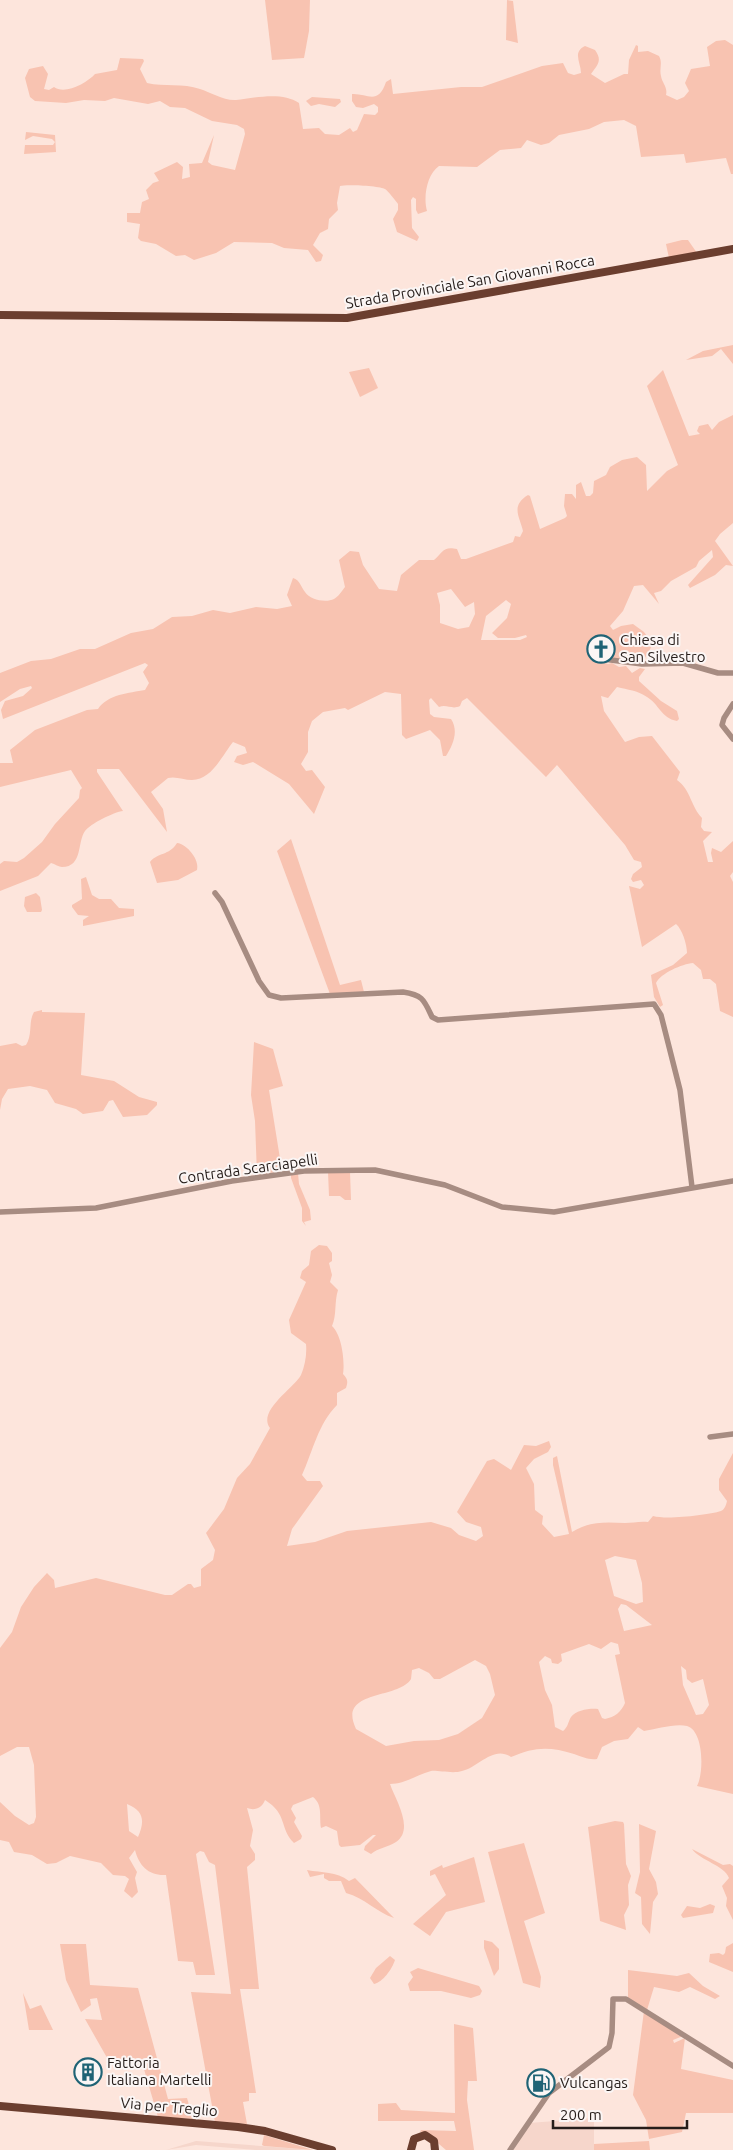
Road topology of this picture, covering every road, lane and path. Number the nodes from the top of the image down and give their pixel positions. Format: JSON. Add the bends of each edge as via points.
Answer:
{"nodes":[{"id":1,"x":733,"y":249,"type":"edge"},
{"id":2,"x":0,"y":315,"type":"edge"},
{"id":3,"x":595,"y":658,"type":"dead end"},
{"id":4,"x":733,"y":673,"type":"edge"},
{"id":5,"x":733,"y":704,"type":"edge"},
{"id":6,"x":733,"y":739,"type":"edge"},
{"id":7,"x":215,"y":893,"type":"dead end"},
{"id":8,"x":733,"y":1181,"type":"edge"},
{"id":9,"x":692,"y":1187,"type":"junction"},
{"id":10,"x":0,"y":1212,"type":"edge"},
{"id":11,"x":733,"y":1434,"type":"edge"},
{"id":12,"x":710,"y":1437,"type":"dead end"},
{"id":13,"x":733,"y":2066,"type":"edge"},
{"id":14,"x":0,"y":2106,"type":"edge"},
{"id":15,"x":332,"y":2150,"type":"edge"},
{"id":16,"x":410,"y":2150,"type":"edge"},
{"id":17,"x":438,"y":2150,"type":"edge"},
{"id":18,"x":510,"y":2150,"type":"edge"}],
"edges":[{"from":1,"to":2,"type":"main road","name":"Strada Provinciale San Giovanni Rocca","via":[[347,318]]},
{"from":3,"to":4,"type":"street","via":[[683,663]]},
{"from":5,"to":6,"type":"street","via":[[722,725]]},
{"from":7,"to":9,"type":"street","via":[[269,995],[281,998],[403,992],[416,994],[432,1017],[438,1020],[654,1004],[661,1015],[680,1090]]},
{"from":8,"to":9,"type":"street","name":"Contrada Scarciapelli"},
{"from":9,"to":10,"type":"street","name":"Contrada Scarciapelli","via":[[554,1212],[502,1207],[445,1185],[375,1170],[304,1171],[232,1181],[96,1208]]},
{"from":11,"to":12,"type":"street"},
{"from":13,"to":18,"type":"street","via":[[626,1998],[612,2000],[609,2047],[549,2093]]},
{"from":14,"to":15,"type":"main road","name":"Via per Treglio","via":[[238,2126]]},
{"from":16,"to":17,"type":"main road","via":[[412,2142],[421,2136],[431,2138]]}]}
